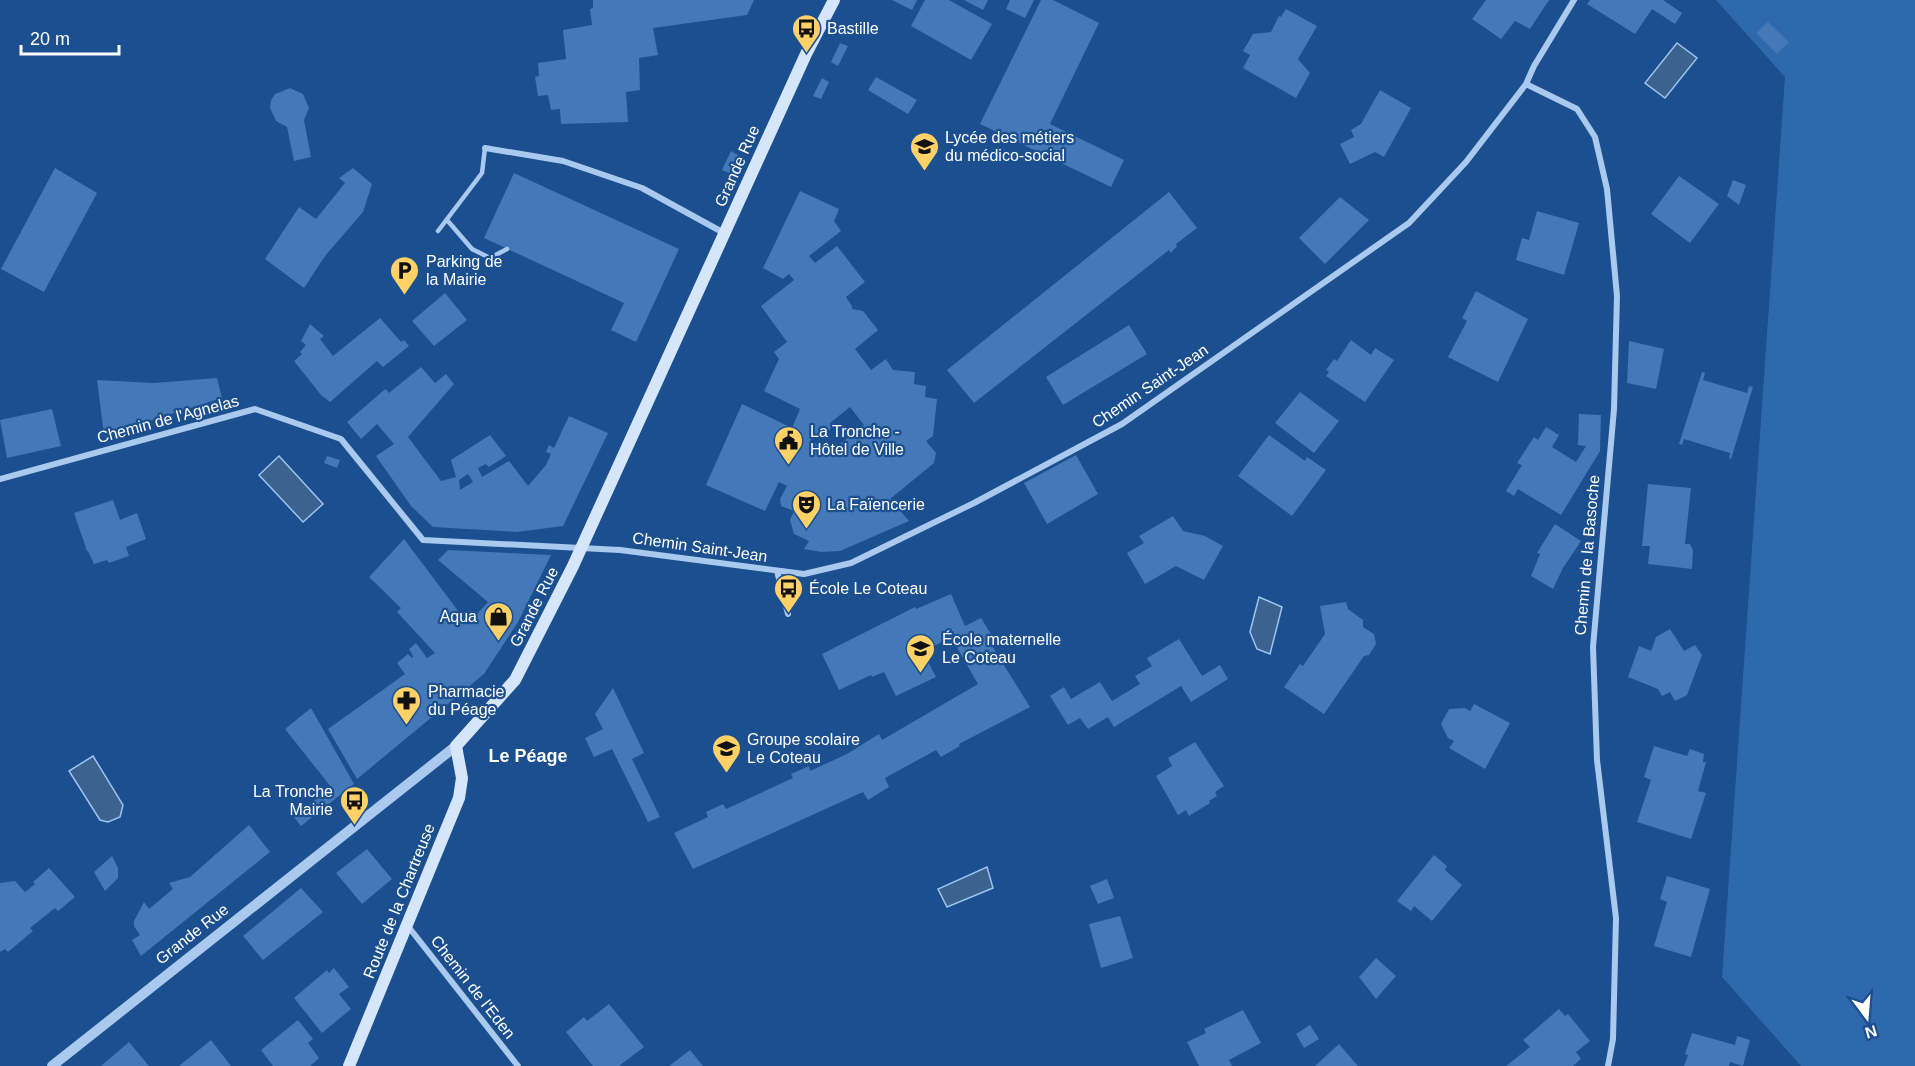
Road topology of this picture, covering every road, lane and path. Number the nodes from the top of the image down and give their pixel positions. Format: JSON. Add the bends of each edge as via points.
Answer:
{"nodes":[{"id":1,"x":834,"y":0,"type":"edge"},
{"id":2,"x":1574,"y":0,"type":"edge"},
{"id":3,"x":1526,"y":84,"type":"junction"},
{"id":4,"x":485,"y":148,"type":"joint"},
{"id":5,"x":447,"y":220,"type":"junction"},
{"id":6,"x":438,"y":231,"type":"dead end"},
{"id":7,"x":725,"y":233,"type":"junction"},
{"id":8,"x":507,"y":249,"type":"dead end"},
{"id":9,"x":0,"y":479,"type":"edge"},
{"id":10,"x":581,"y":547,"type":"junction"},
{"id":11,"x":777,"y":571,"type":"junction"},
{"id":12,"x":788,"y":614,"type":"dead end"},
{"id":13,"x":456,"y":746,"type":"junction"},
{"id":14,"x":407,"y":924,"type":"junction"},
{"id":15,"x":52,"y":1066,"type":"edge"},
{"id":16,"x":349,"y":1066,"type":"edge"},
{"id":17,"x":518,"y":1066,"type":"edge"},
{"id":18,"x":1608,"y":1066,"type":"edge"}],
"edges":[{"from":1,"to":7,"type":"main road","name":"Grande Rue"},
{"from":2,"to":3,"type":"street","name":"Chemin Saint-Jean"},
{"from":3,"to":11,"type":"street","name":"Chemin Saint-Jean","via":[[1466,162],[1409,223],[1122,424],[851,563],[804,574]]},
{"from":3,"to":18,"type":"street","name":"Chemin de la Basoche","via":[[1577,109],[1594,137],[1607,189],[1617,296],[1614,409],[1593,647],[1597,760],[1616,918],[1613,1039]]},
{"from":4,"to":5,"type":"lane","via":[[482,173]]},
{"from":4,"to":7,"type":"street","via":[[562,161],[642,188]]},
{"from":5,"to":6,"type":"lane"},
{"from":5,"to":8,"type":"lane","via":[[472,249],[490,258]]},
{"from":7,"to":10,"type":"main road","name":"Grande Rue"},
{"from":9,"to":10,"type":"street","name":"Chemin de l'Agnelas","via":[[255,409],[341,438],[423,540]]},
{"from":10,"to":11,"type":"street","name":"Chemin Saint-Jean"},
{"from":10,"to":13,"type":"main road","name":"Grande Rue","via":[[514,680]]},
{"from":11,"to":12,"type":"street"},
{"from":13,"to":14,"type":"main road","name":"Route de la Chartreuse","via":[[462,778],[459,798]]},
{"from":13,"to":15,"type":"street","name":"Grande Rue"},
{"from":14,"to":16,"type":"main road","name":"Route de la Chartreuse"},
{"from":14,"to":17,"type":"street","name":"Chemin de l'Eden"}]}
